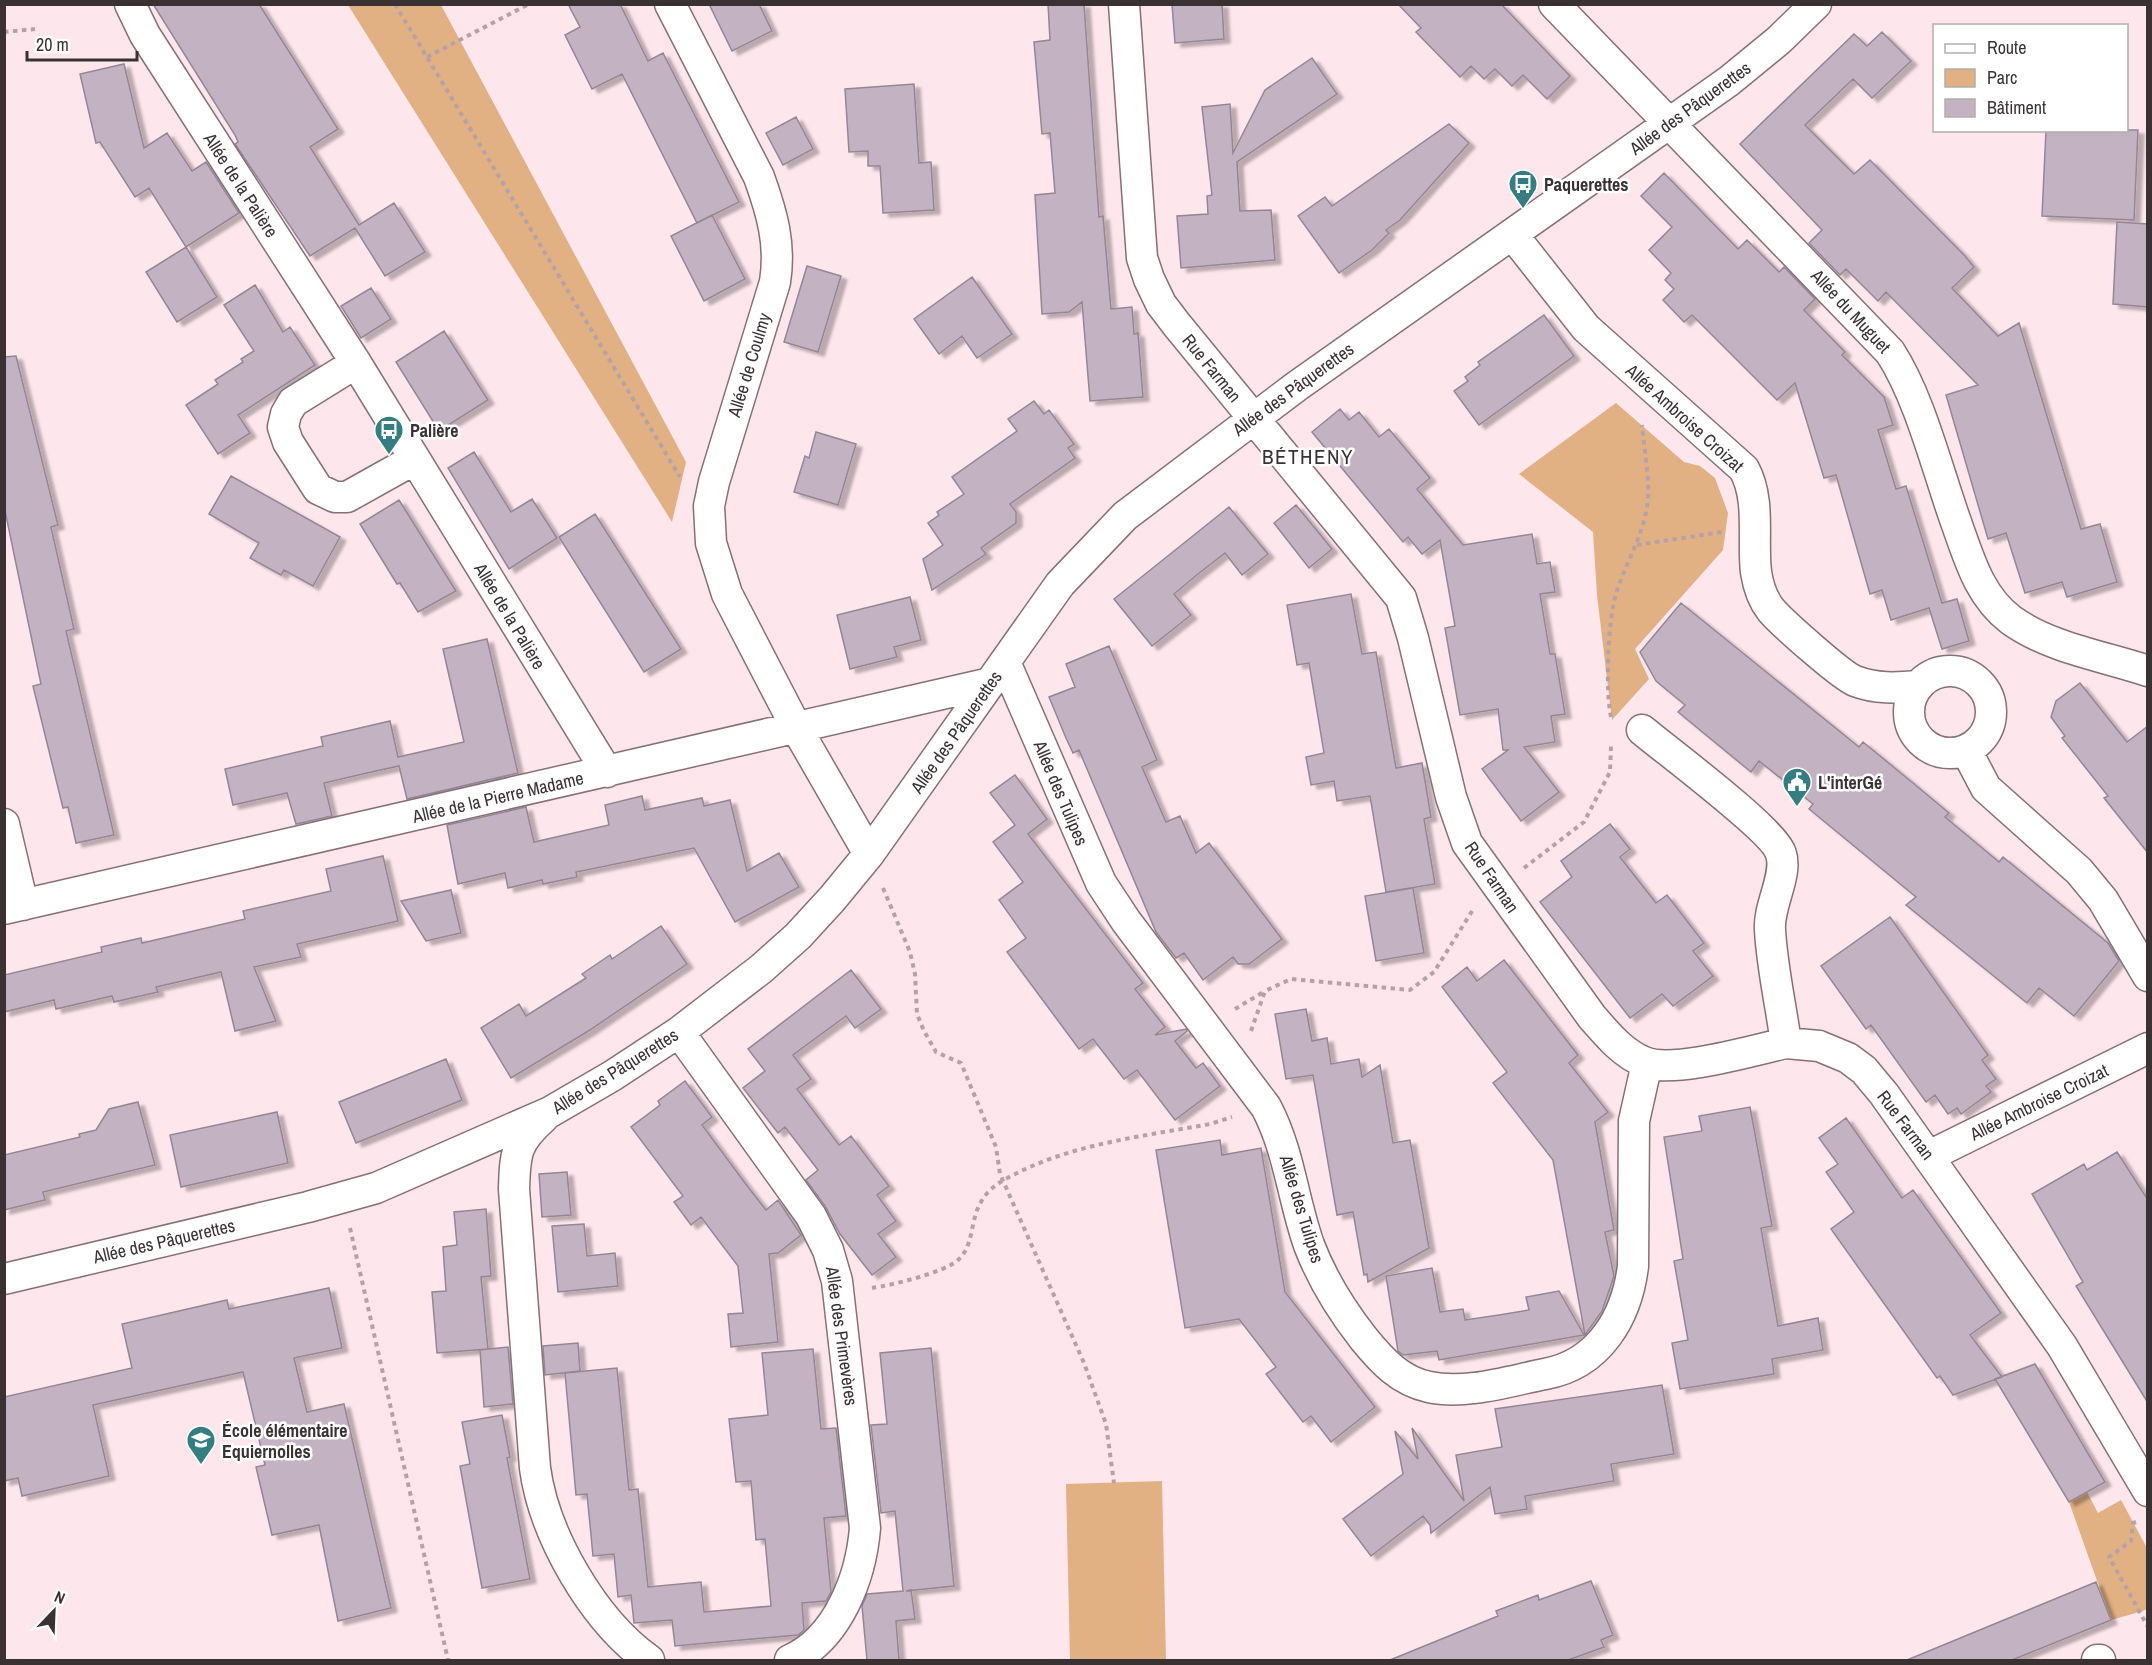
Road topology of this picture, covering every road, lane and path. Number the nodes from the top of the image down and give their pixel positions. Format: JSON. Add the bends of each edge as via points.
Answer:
{"nodes":[{"id":1,"x":130,"y":4,"type":"edge"},
{"id":2,"x":395,"y":4,"type":"edge"},
{"id":3,"x":529,"y":4,"type":"edge"},
{"id":4,"x":670,"y":4,"type":"edge"},
{"id":5,"x":1124,"y":4,"type":"edge"},
{"id":6,"x":1554,"y":4,"type":"edge"},
{"id":7,"x":1816,"y":4,"type":"edge"},
{"id":8,"x":35,"y":29,"type":"dead end"},
{"id":9,"x":4,"y":32,"type":"edge"},
{"id":10,"x":427,"y":57,"type":"junction"},
{"id":11,"x":1671,"y":124,"type":"junction"},
{"id":12,"x":1512,"y":234,"type":"junction"},
{"id":13,"x":356,"y":363,"type":"junction"},
{"id":14,"x":1638,"y":376,"type":"junction"},
{"id":15,"x":1253,"y":417,"type":"junction"},
{"id":16,"x":415,"y":459,"type":"junction"},
{"id":17,"x":708,"y":524,"type":"junction"},
{"id":18,"x":1756,"y":528,"type":"junction"},
{"id":19,"x":1637,"y":544,"type":"junction"},
{"id":20,"x":2148,"y":671,"type":"edge"},
{"id":21,"x":998,"y":673,"type":"junction"},
{"id":22,"x":1918,"y":686,"type":"junction"},
{"id":23,"x":796,"y":729,"type":"junction"},
{"id":24,"x":1642,"y":730,"type":"joint"},
{"id":25,"x":1611,"y":741,"type":"dead end"},
{"id":26,"x":1965,"y":750,"type":"junction"},
{"id":27,"x":607,"y":772,"type":"junction"},
{"id":28,"x":4,"y":824,"type":"edge"},
{"id":29,"x":869,"y":854,"type":"junction"},
{"id":30,"x":1497,"y":888,"type":"junction"},
{"id":31,"x":14,"y":907,"type":"edge"},
{"id":32,"x":2148,"y":976,"type":"edge"},
{"id":33,"x":679,"y":1032,"type":"junction"},
{"id":34,"x":1786,"y":1043,"type":"junction"},
{"id":35,"x":2148,"y":1048,"type":"edge"},
{"id":36,"x":1647,"y":1064,"type":"junction"},
{"id":37,"x":1237,"y":1068,"type":"junction"},
{"id":38,"x":1258,"y":1095,"type":"junction"},
{"id":39,"x":550,"y":1112,"type":"junction"},
{"id":40,"x":1929,"y":1155,"type":"junction"},
{"id":41,"x":1004,"y":1180,"type":"junction"},
{"id":42,"x":343,"y":1198,"type":"junction"},
{"id":43,"x":4,"y":1279,"type":"edge"},
{"id":44,"x":838,"y":1293,"type":"junction"},
{"id":45,"x":1114,"y":1483,"type":"dead end"},
{"id":46,"x":2144,"y":1505,"type":"edge"},
{"id":47,"x":2148,"y":1627,"type":"edge"},
{"id":48,"x":448,"y":1660,"type":"edge"},
{"id":49,"x":649,"y":1660,"type":"edge"},
{"id":50,"x":790,"y":1660,"type":"edge"}],
"edges":[{"from":1,"to":13,"type":"street","name":"Allée de la Palière","via":[[152,45]]},
{"from":2,"to":10,"type":"path"},
{"from":3,"to":10,"type":"path"},
{"from":4,"to":17,"type":"street","name":"Allée de Coulmy","via":[[759,177],[770,206],[778,248],[775,282],[714,482]]},
{"from":5,"to":15,"type":"street","name":"Rue Farman","via":[[1140,235],[1149,279],[1177,325]]},
{"from":6,"to":11,"type":"street","name":"Allée du Muguet"},
{"from":7,"to":11,"type":"street","name":"Allée des Pâquerettes","via":[[1762,54]]},
{"from":8,"to":9,"type":"path"},
{"from":10,"to":17,"type":"path"},
{"from":11,"to":12,"type":"street","name":"Allée des Pâquerettes"},
{"from":11,"to":20,"type":"street","name":"Allée du Muguet","via":[[1890,352],[1908,387],[1974,572],[1996,607],[2011,620],[2050,641]]},
{"from":12,"to":14,"type":"street","name":"Allée Ambroise Croizat","via":[[1586,328]]},
{"from":12,"to":15,"type":"street","name":"Allée des Pâquerettes"},
{"from":13,"to":16,"type":"street","name":"Allée de la Palière"},
{"from":13,"to":16,"type":"street","via":[[293,402],[283,427],[288,442],[318,489],[335,496],[347,497]]},
{"from":14,"to":18,"type":"street","name":"Allée Ambroise Croizat","via":[[1744,469]]},
{"from":14,"to":19,"type":"path","via":[[1648,506]]},
{"from":15,"to":21,"type":"street","name":"Allée des Pâquerettes","via":[[1162,485],[1103,536],[1060,584]]},
{"from":15,"to":30,"type":"street","name":"Rue Farman","via":[[1401,598],[1460,826],[1476,860]]},
{"from":16,"to":27,"type":"street","name":"Allée de la Palière"},
{"from":17,"to":23,"type":"street","name":"Allée de Coulmy","via":[[715,561],[728,594]]},
{"from":18,"to":19,"type":"path"},
{"from":18,"to":22,"type":"street","name":"Allée Ambroise Croizat","via":[[1756,572],[1771,609],[1853,681],[1885,689]]},
{"from":19,"to":24,"type":"path","via":[[1616,595],[1609,705],[1612,720]]},
{"from":21,"to":23,"type":"street","name":"Allée de la Pierre Madame"},
{"from":21,"to":29,"type":"street","name":"Allée des Pâquerettes"},
{"from":21,"to":37,"type":"street","name":"Allée des Tulipes","via":[[1101,883]]},
{"from":22,"to":26,"type":"street","via":[[1909,711],[1917,736],[1939,751]]},
{"from":22,"to":26,"type":"street","name":"Allée Ambroise Croizat","via":[[1931,675],[1947,671],[1963,673],[1977,681],[1987,695],[1991,711],[1988,727],[1979,741]]},
{"from":23,"to":27,"type":"street","name":"Allée de la Pierre Madame"},
{"from":23,"to":29,"type":"street","name":"Allée de Coulmy"},
{"from":24,"to":34,"type":"street","via":[[1755,823],[1773,839],[1781,853],[1783,865],[1770,929]]},
{"from":25,"to":30,"type":"path","via":[[1610,772],[1584,822]]},
{"from":26,"to":32,"type":"street","via":[[1986,788],[2079,871],[2103,900]]},
{"from":27,"to":31,"type":"street","name":"Allée de la Pierre Madame"},
{"from":28,"to":31,"type":"street"},
{"from":29,"to":33,"type":"street","name":"Allée des Pâquerettes","via":[[798,936]]},
{"from":29,"to":41,"type":"path","via":[[910,952],[917,1014],[924,1031],[936,1052],[961,1063],[996,1148]]},
{"from":30,"to":36,"type":"street","name":"Rue Farman","via":[[1592,1017],[1622,1049]]},
{"from":30,"to":37,"type":"path","via":[[1469,912],[1434,972],[1410,990],[1291,980],[1265,991]]},
{"from":33,"to":39,"type":"street","name":"Allée des Pâquerettes"},
{"from":33,"to":44,"type":"street","name":"Allée des Primevères","via":[[811,1216],[828,1250]]},
{"from":34,"to":36,"type":"street","name":"Rue Farman","via":[[1680,1064]]},
{"from":34,"to":40,"type":"street","name":"Rue Farman","via":[[1832,1050],[1864,1070]]},
{"from":35,"to":40,"type":"street","name":"Allée Ambroise Croizat"},
{"from":36,"to":38,"type":"street","name":"Allée des Tulipes","via":[[1634,1121],[1631,1287],[1620,1317],[1599,1346],[1570,1365],[1554,1372],[1467,1388],[1428,1387],[1411,1381],[1384,1363],[1354,1326],[1316,1262],[1275,1123]]},
{"from":37,"to":38,"type":"street","name":"Allée des Tulipes"},
{"from":38,"to":41,"type":"path","via":[[1245,1113],[1210,1124],[1073,1150]]},
{"from":39,"to":42,"type":"street","name":"Allée des Pâquerettes","via":[[411,1174]]},
{"from":39,"to":49,"type":"street","via":[[527,1132],[514,1159],[537,1486],[548,1525],[570,1564],[619,1636]]},
{"from":40,"to":46,"type":"street","name":"Rue Farman","via":[[2062,1346]]},
{"from":41,"to":44,"type":"path","via":[[979,1204],[966,1249],[957,1261],[916,1278]]},
{"from":41,"to":45,"type":"path","via":[[1106,1424]]},
{"from":42,"to":43,"type":"street","name":"Allée des Pâquerettes"},
{"from":42,"to":48,"type":"path"},
{"from":44,"to":50,"type":"street","name":"Allée des Primevères","via":[[865,1528],[864,1548],[855,1579],[832,1624],[814,1646]]},
{"from":46,"to":47,"type":"path","via":[[2133,1524],[2131,1541],[2109,1557]]}]}
